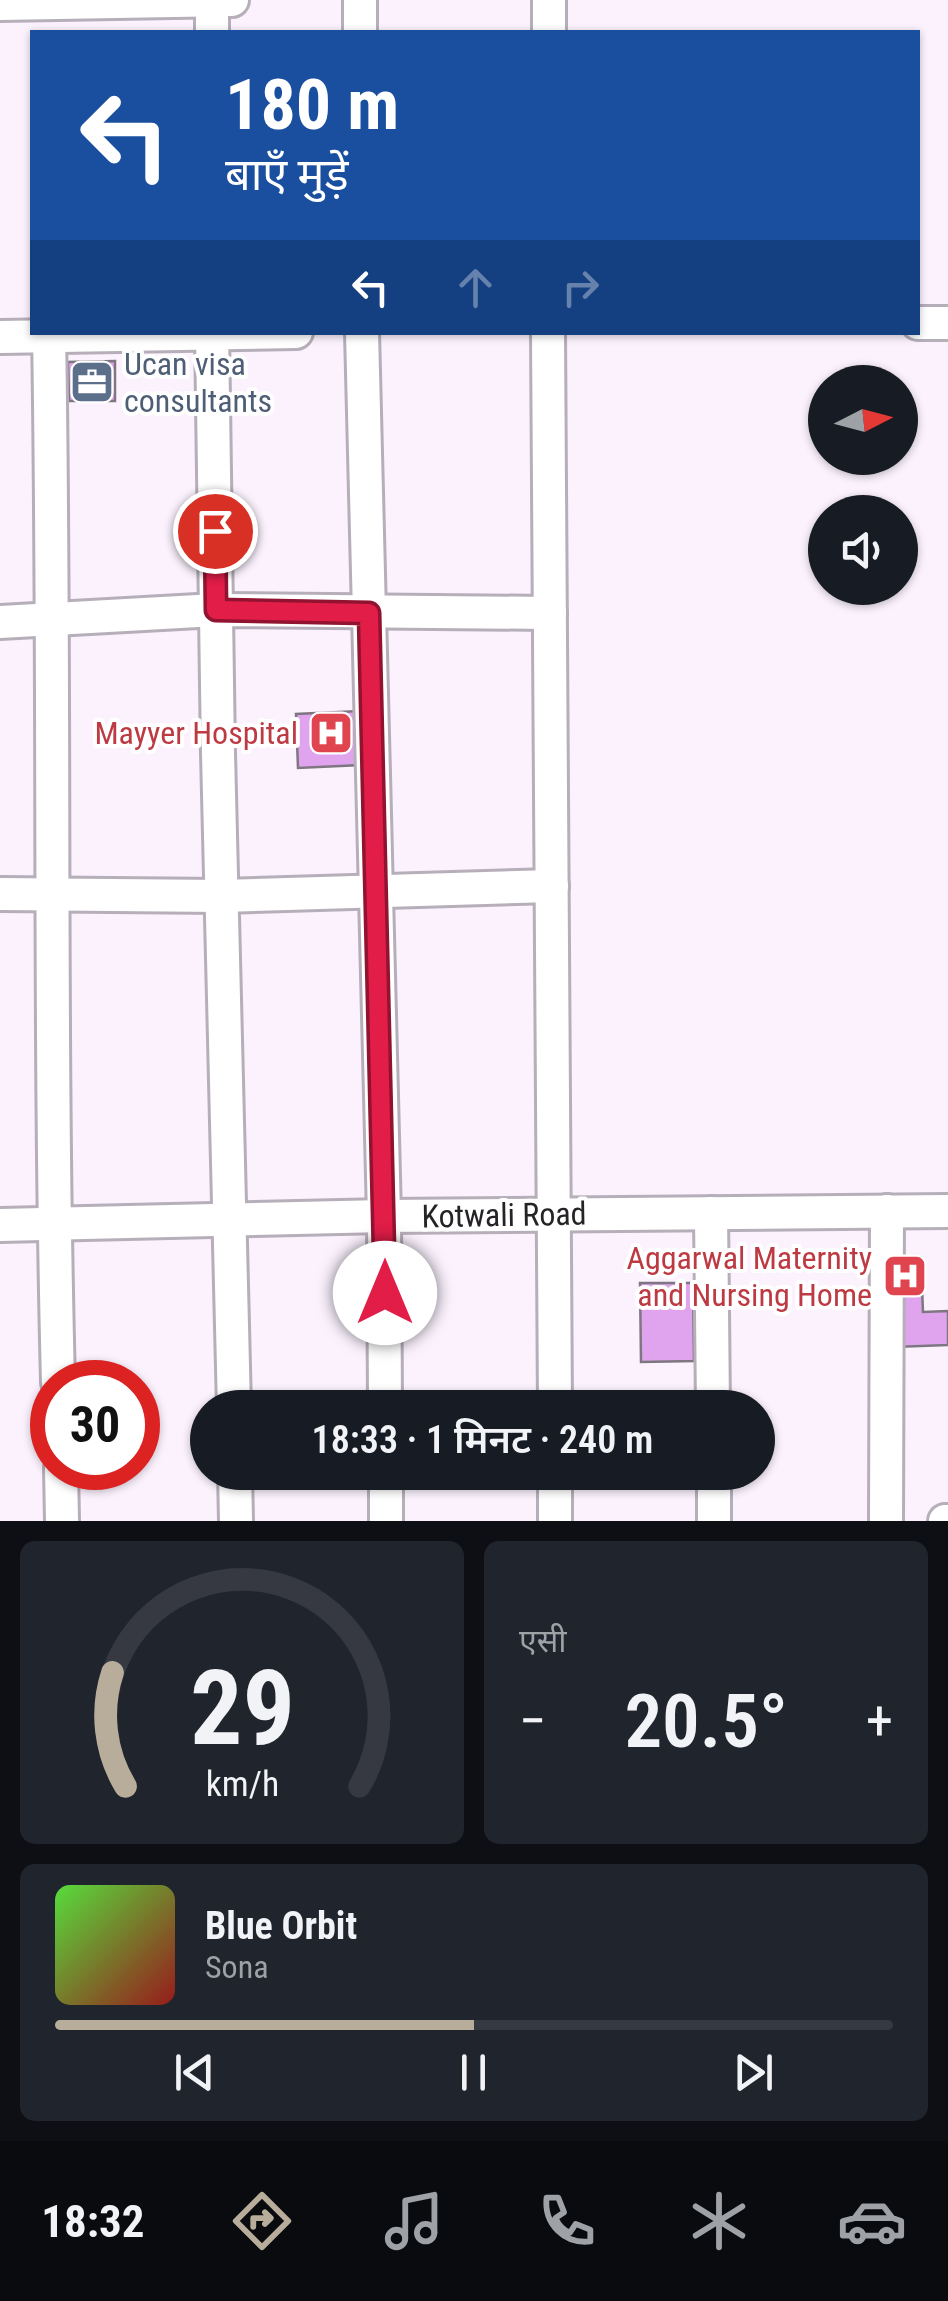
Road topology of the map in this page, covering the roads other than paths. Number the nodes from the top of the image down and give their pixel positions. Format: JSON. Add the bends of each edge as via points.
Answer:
{"nodes":[{"id":1,"x":212,"y":0,"type":"edge"},
{"id":2,"x":232,"y":0,"type":"edge"},
{"id":3,"x":360,"y":0,"type":"edge"},
{"id":4,"x":550,"y":0,"type":"edge"},
{"id":5,"x":0,"y":4,"type":"edge"},
{"id":6,"x":40,"y":18,"type":"edge"},
{"id":7,"x":212,"y":30,"type":"edge"},
{"id":8,"x":360,"y":30,"type":"edge"},
{"id":9,"x":549,"y":30,"type":"edge"},
{"id":10,"x":948,"y":322,"type":"edge"},
{"id":11,"x":920,"y":323,"type":"edge"},
{"id":12,"x":33,"y":335,"type":"edge"},
{"id":13,"x":49,"y":335,"type":"edge"},
{"id":14,"x":212,"y":335,"type":"edge"},
{"id":15,"x":362,"y":335,"type":"edge"},
{"id":16,"x":548,"y":335,"type":"edge"},
{"id":17,"x":0,"y":337,"type":"edge"},
{"id":18,"x":216,"y":610,"type":"junction"},
{"id":19,"x":369,"y":613,"type":"junction"},
{"id":20,"x":550,"y":613,"type":"junction"},
{"id":21,"x":52,"y":620,"type":"junction"},
{"id":22,"x":0,"y":622,"type":"edge"},
{"id":23,"x":552,"y":886,"type":"junction"},
{"id":24,"x":376,"y":891,"type":"junction"},
{"id":25,"x":0,"y":894,"type":"edge"},
{"id":26,"x":55,"y":894,"type":"junction"},
{"id":27,"x":222,"y":896,"type":"junction"},
{"id":28,"x":948,"y":1210,"type":"edge"},
{"id":29,"x":887,"y":1211,"type":"junction"},
{"id":30,"x":711,"y":1213,"type":"junction"},
{"id":31,"x":555,"y":1214,"type":"junction"},
{"id":32,"x":384,"y":1216,"type":"junction"},
{"id":33,"x":232,"y":1220,"type":"junction"},
{"id":34,"x":0,"y":1224,"type":"edge"},
{"id":35,"x":54,"y":1224,"type":"junction"},
{"id":36,"x":57,"y":1360,"type":"edge"},
{"id":37,"x":234,"y":1390,"type":"edge"},
{"id":38,"x":386,"y":1390,"type":"edge"},
{"id":39,"x":555,"y":1390,"type":"edge"},
{"id":40,"x":713,"y":1390,"type":"edge"},
{"id":41,"x":61,"y":1490,"type":"edge"},
{"id":42,"x":235,"y":1490,"type":"edge"},
{"id":43,"x":386,"y":1490,"type":"edge"},
{"id":44,"x":555,"y":1490,"type":"edge"},
{"id":45,"x":714,"y":1490,"type":"edge"},
{"id":46,"x":62,"y":1521,"type":"edge"},
{"id":47,"x":236,"y":1521,"type":"edge"},
{"id":48,"x":386,"y":1521,"type":"edge"},
{"id":49,"x":555,"y":1521,"type":"edge"},
{"id":50,"x":714,"y":1521,"type":"edge"},
{"id":51,"x":886,"y":1521,"type":"edge"}],
"edges":[{"from":1,"to":2,"type":"street"},
{"from":1,"to":6,"type":"street"},
{"from":1,"to":7,"type":"street"},
{"from":3,"to":8,"type":"street"},
{"from":4,"to":9,"type":"street"},
{"from":5,"to":6,"type":"street"},
{"from":10,"to":11,"type":"street"},
{"from":12,"to":17,"type":"street"},
{"from":13,"to":21,"type":"street"},
{"from":14,"to":18,"type":"street"},
{"from":15,"to":19,"type":"street"},
{"from":16,"to":20,"type":"street"},
{"from":18,"to":19,"type":"street"},
{"from":18,"to":21,"type":"street"},
{"from":18,"to":27,"type":"street"},
{"from":19,"to":20,"type":"street"},
{"from":19,"to":24,"type":"street"},
{"from":20,"to":23,"type":"street"},
{"from":21,"to":22,"type":"street"},
{"from":21,"to":26,"type":"street"},
{"from":23,"to":24,"type":"street"},
{"from":23,"to":31,"type":"street"},
{"from":24,"to":27,"type":"street"},
{"from":24,"to":32,"type":"street"},
{"from":25,"to":26,"type":"street"},
{"from":26,"to":27,"type":"street"},
{"from":26,"to":35,"type":"street"},
{"from":27,"to":33,"type":"street"},
{"from":28,"to":29,"type":"street","name":"Kotwali Road"},
{"from":29,"to":30,"type":"street","name":"Kotwali Road"},
{"from":29,"to":51,"type":"street"},
{"from":30,"to":31,"type":"street","name":"Kotwali Road"},
{"from":30,"to":40,"type":"street"},
{"from":31,"to":32,"type":"street","name":"Kotwali Road"},
{"from":31,"to":39,"type":"street"},
{"from":32,"to":33,"type":"street","name":"Kotwali Road"},
{"from":32,"to":38,"type":"street"},
{"from":33,"to":35,"type":"street","name":"Kotwali Road"},
{"from":33,"to":37,"type":"street"},
{"from":34,"to":35,"type":"street","name":"Kotwali Road"},
{"from":35,"to":36,"type":"street"},
{"from":41,"to":46,"type":"street"},
{"from":42,"to":47,"type":"street"},
{"from":43,"to":48,"type":"street"},
{"from":44,"to":49,"type":"street"},
{"from":45,"to":50,"type":"street"}]}
